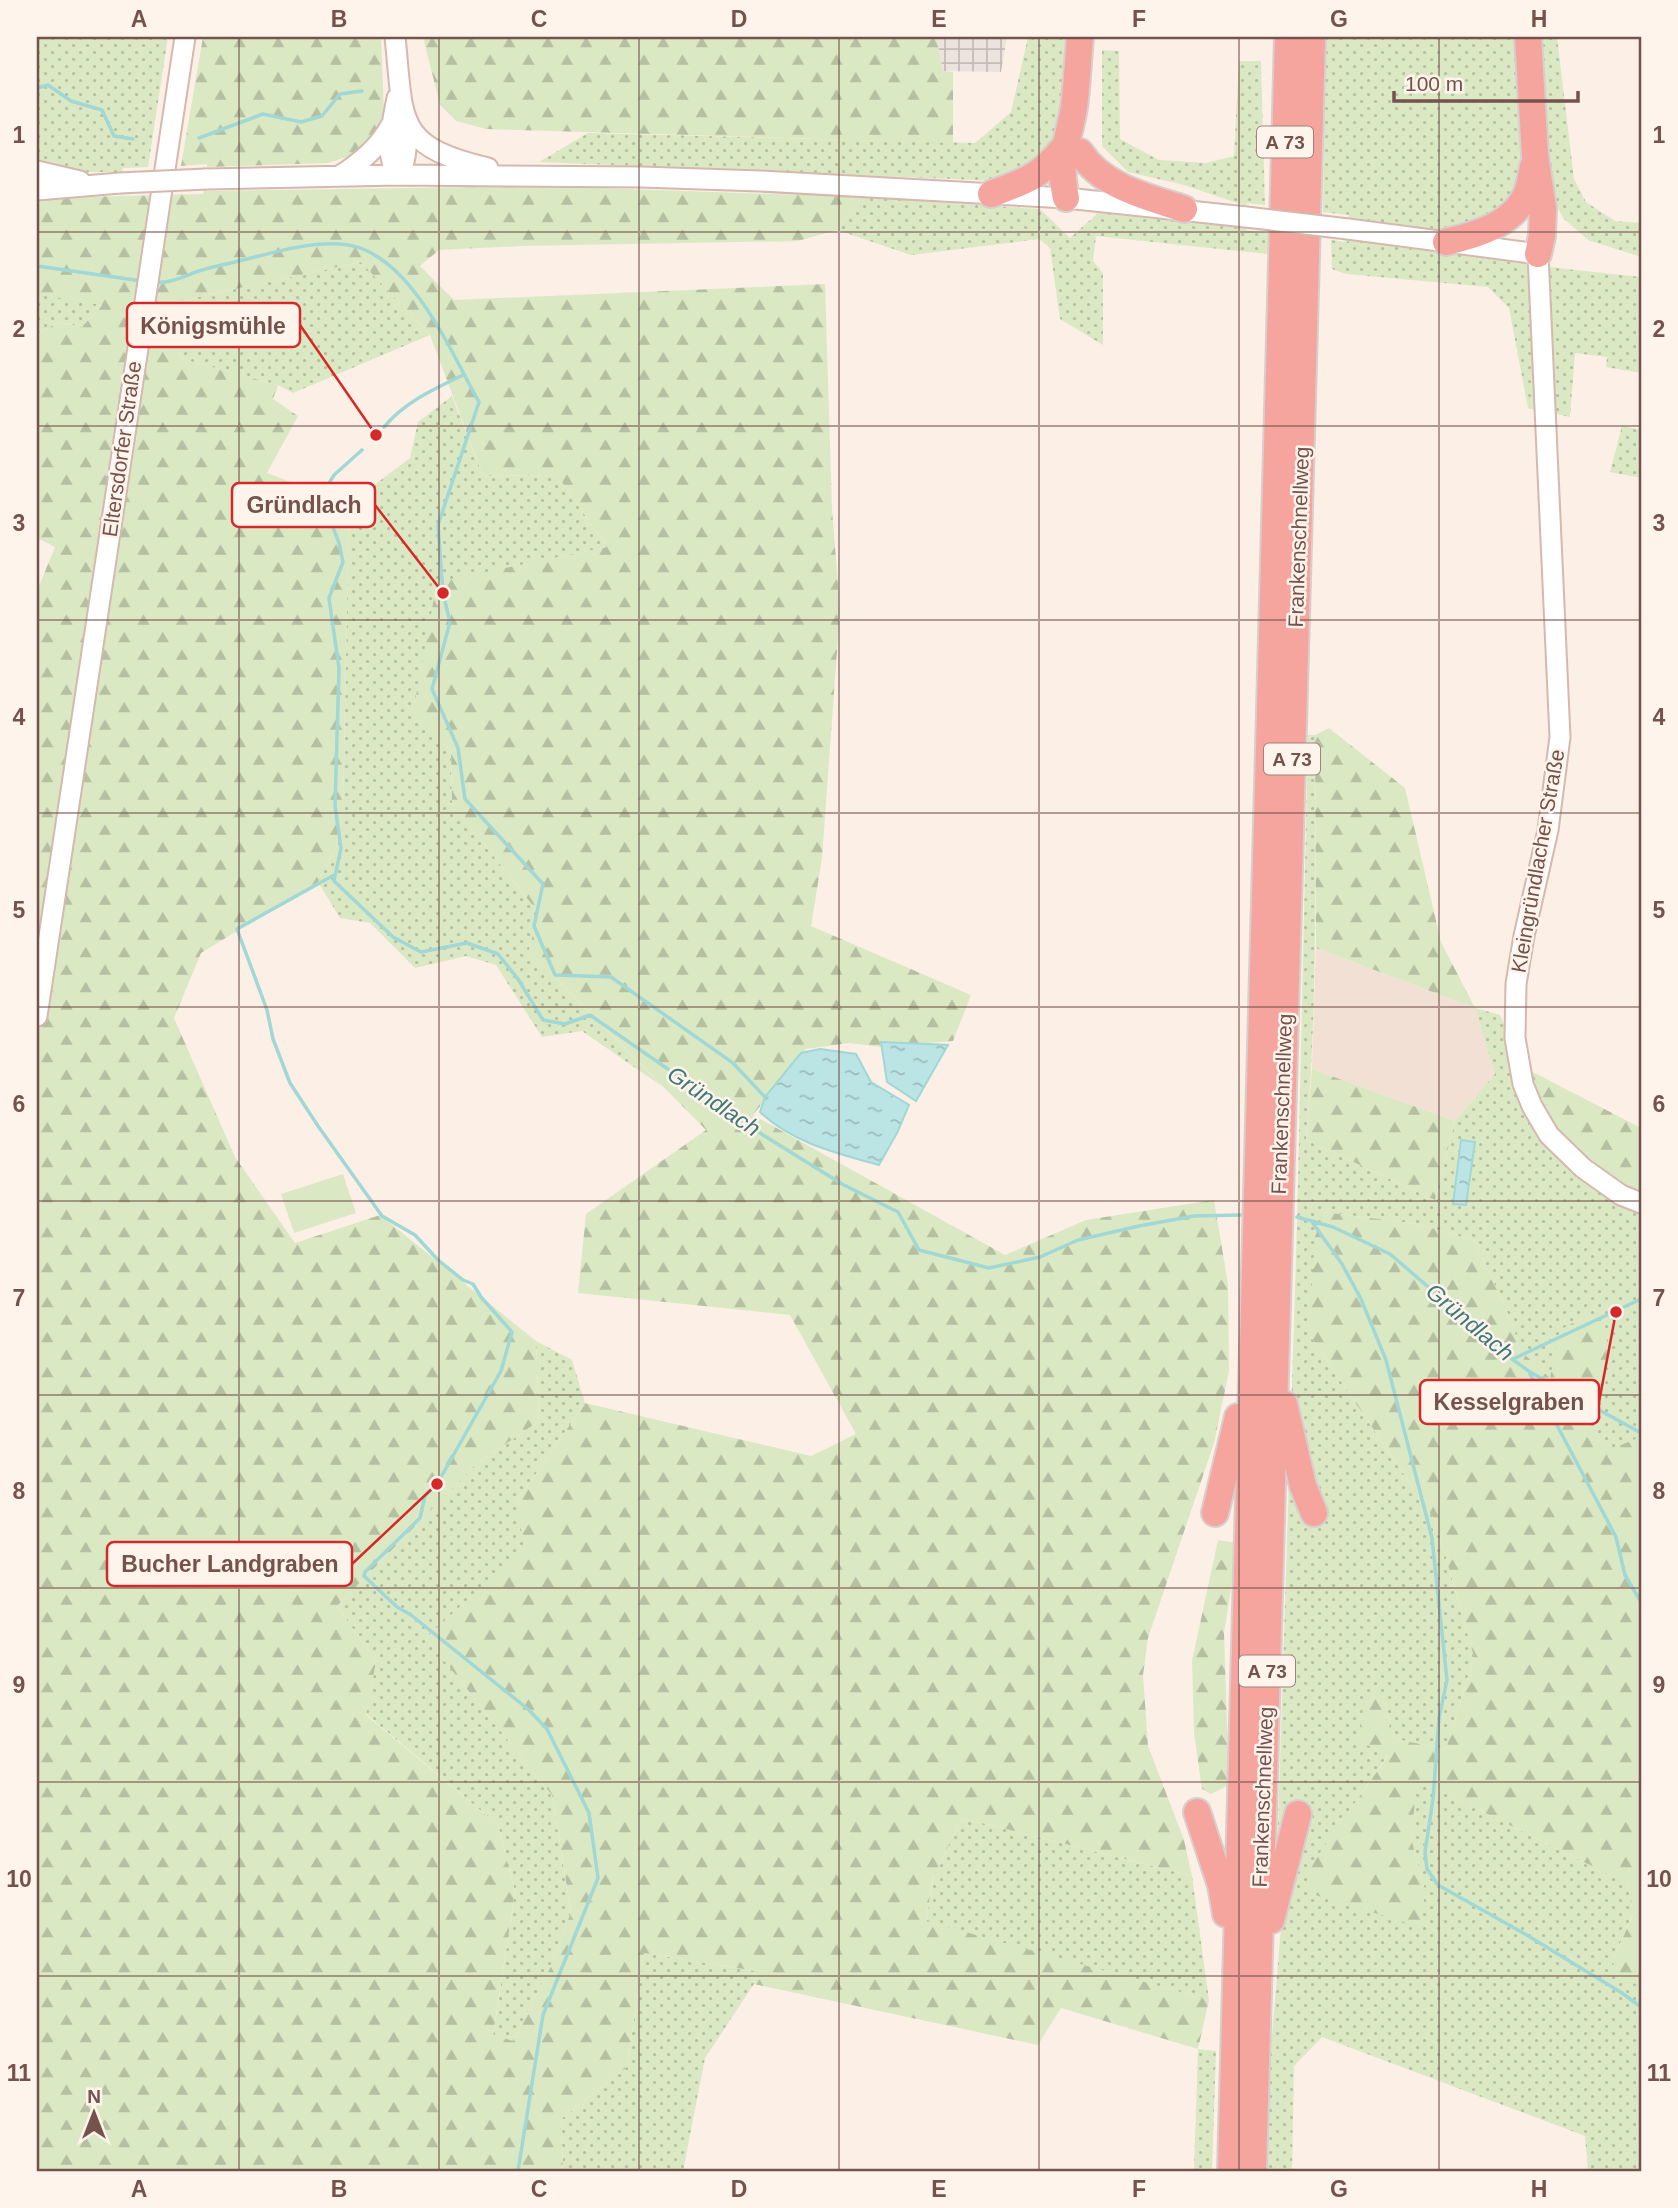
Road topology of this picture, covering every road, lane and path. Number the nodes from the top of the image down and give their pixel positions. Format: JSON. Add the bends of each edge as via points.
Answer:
{"nodes":[{"id":1,"x":395,"y":37,"type":"edge"},
{"id":2,"x":1080,"y":37,"type":"edge"},
{"id":3,"x":1294,"y":37,"type":"edge"},
{"id":4,"x":1320,"y":37,"type":"edge"},
{"id":5,"x":1528,"y":37,"type":"edge"},
{"id":6,"x":185,"y":40,"type":"edge"},
{"id":7,"x":1311,"y":73,"type":"junction"},
{"id":8,"x":399,"y":124,"type":"junction"},
{"id":9,"x":1072,"y":150,"type":"junction"},
{"id":10,"x":1535,"y":155,"type":"junction"},
{"id":11,"x":37,"y":172,"type":"edge"},
{"id":12,"x":341,"y":175,"type":"junction"},
{"id":13,"x":398,"y":175,"type":"junction"},
{"id":14,"x":524,"y":175,"type":"junction"},
{"id":15,"x":95,"y":184,"type":"junction"},
{"id":16,"x":37,"y":190,"type":"edge"},
{"id":17,"x":991,"y":194,"type":"junction"},
{"id":18,"x":1526,"y":196,"type":"junction"},
{"id":19,"x":1069,"y":198,"type":"junction"},
{"id":20,"x":1184,"y":209,"type":"junction"},
{"id":21,"x":1446,"y":242,"type":"junction"},
{"id":22,"x":1535,"y":253,"type":"junction"},
{"id":23,"x":37,"y":1016,"type":"edge"},
{"id":24,"x":1641,"y":1203,"type":"edge"},
{"id":25,"x":1263,"y":1352,"type":"junction"},
{"id":26,"x":1215,"y":1513,"type":"dead end"},
{"id":27,"x":1314,"y":1513,"type":"dead end"},
{"id":28,"x":1197,"y":1812,"type":"dead end"},
{"id":29,"x":1298,"y":1814,"type":"dead end"},
{"id":30,"x":1246,"y":1977,"type":"junction"},
{"id":31,"x":1231,"y":2171,"type":"edge"},
{"id":32,"x":1253,"y":2171,"type":"edge"}],
"edges":[{"from":1,"to":8,"type":"main road"},
{"from":2,"to":9,"type":"highway"},
{"from":3,"to":7,"type":"highway","name":"Frankenschnellweg","number":"A 73"},
{"from":3,"to":25,"type":"highway","name":"Frankenschnellweg","number":"A 73"},
{"from":4,"to":7,"type":"highway"},
{"from":5,"to":10,"type":"highway"},
{"from":6,"to":23,"type":"main road","name":"Eltersdorfer Straße"},
{"from":7,"to":25,"type":"highway","name":"Frankenschnellweg","number":"A 73"},
{"from":8,"to":12,"type":"main road"},
{"from":8,"to":13,"type":"main road","via":[[391,161]]},
{"from":8,"to":14,"type":"main road","via":[[445,155]]},
{"from":9,"to":17,"type":"highway","via":[[1033,178]]},
{"from":9,"to":19,"type":"highway","via":[[1079,177]]},
{"from":9,"to":20,"type":"highway","via":[[1105,178]]},
{"from":10,"to":18,"type":"highway"},
{"from":10,"to":22,"type":"highway","via":[[1543,209],[1542,236]]},
{"from":11,"to":15,"type":"main road"},
{"from":12,"to":13,"type":"main road"},
{"from":12,"to":15,"type":"main road","bridge":true},
{"from":13,"to":14,"type":"main road"},
{"from":14,"to":17,"type":"main road","via":[[760,181]]},
{"from":15,"to":16,"type":"main road"},
{"from":17,"to":19,"type":"main road"},
{"from":18,"to":21,"type":"highway","via":[[1503,221],[1479,234]]},
{"from":18,"to":22,"type":"highway","via":[[1527,231]]},
{"from":19,"to":20,"type":"main road"},
{"from":20,"to":21,"type":"main road","bridge":true},
{"from":21,"to":22,"type":"main road"},
{"from":22,"to":24,"type":"main road","name":"Kleingründlacher Straße","via":[[1560,737],[1548,831],[1516,984],[1515,1038],[1523,1084],[1549,1135],[1583,1168]]},
{"from":25,"to":26,"type":"highway"},
{"from":25,"to":27,"type":"highway"},
{"from":25,"to":30,"type":"highway","name":"Frankenschnellweg","number":"A 73"},
{"from":28,"to":30,"type":"highway"},
{"from":29,"to":30,"type":"highway","via":[[1272,1913]]},
{"from":30,"to":31,"type":"highway","name":"Frankenschnellweg","number":"A 73"},
{"from":30,"to":32,"type":"highway","name":"Frankenschnellweg","number":"A 73"}]}
